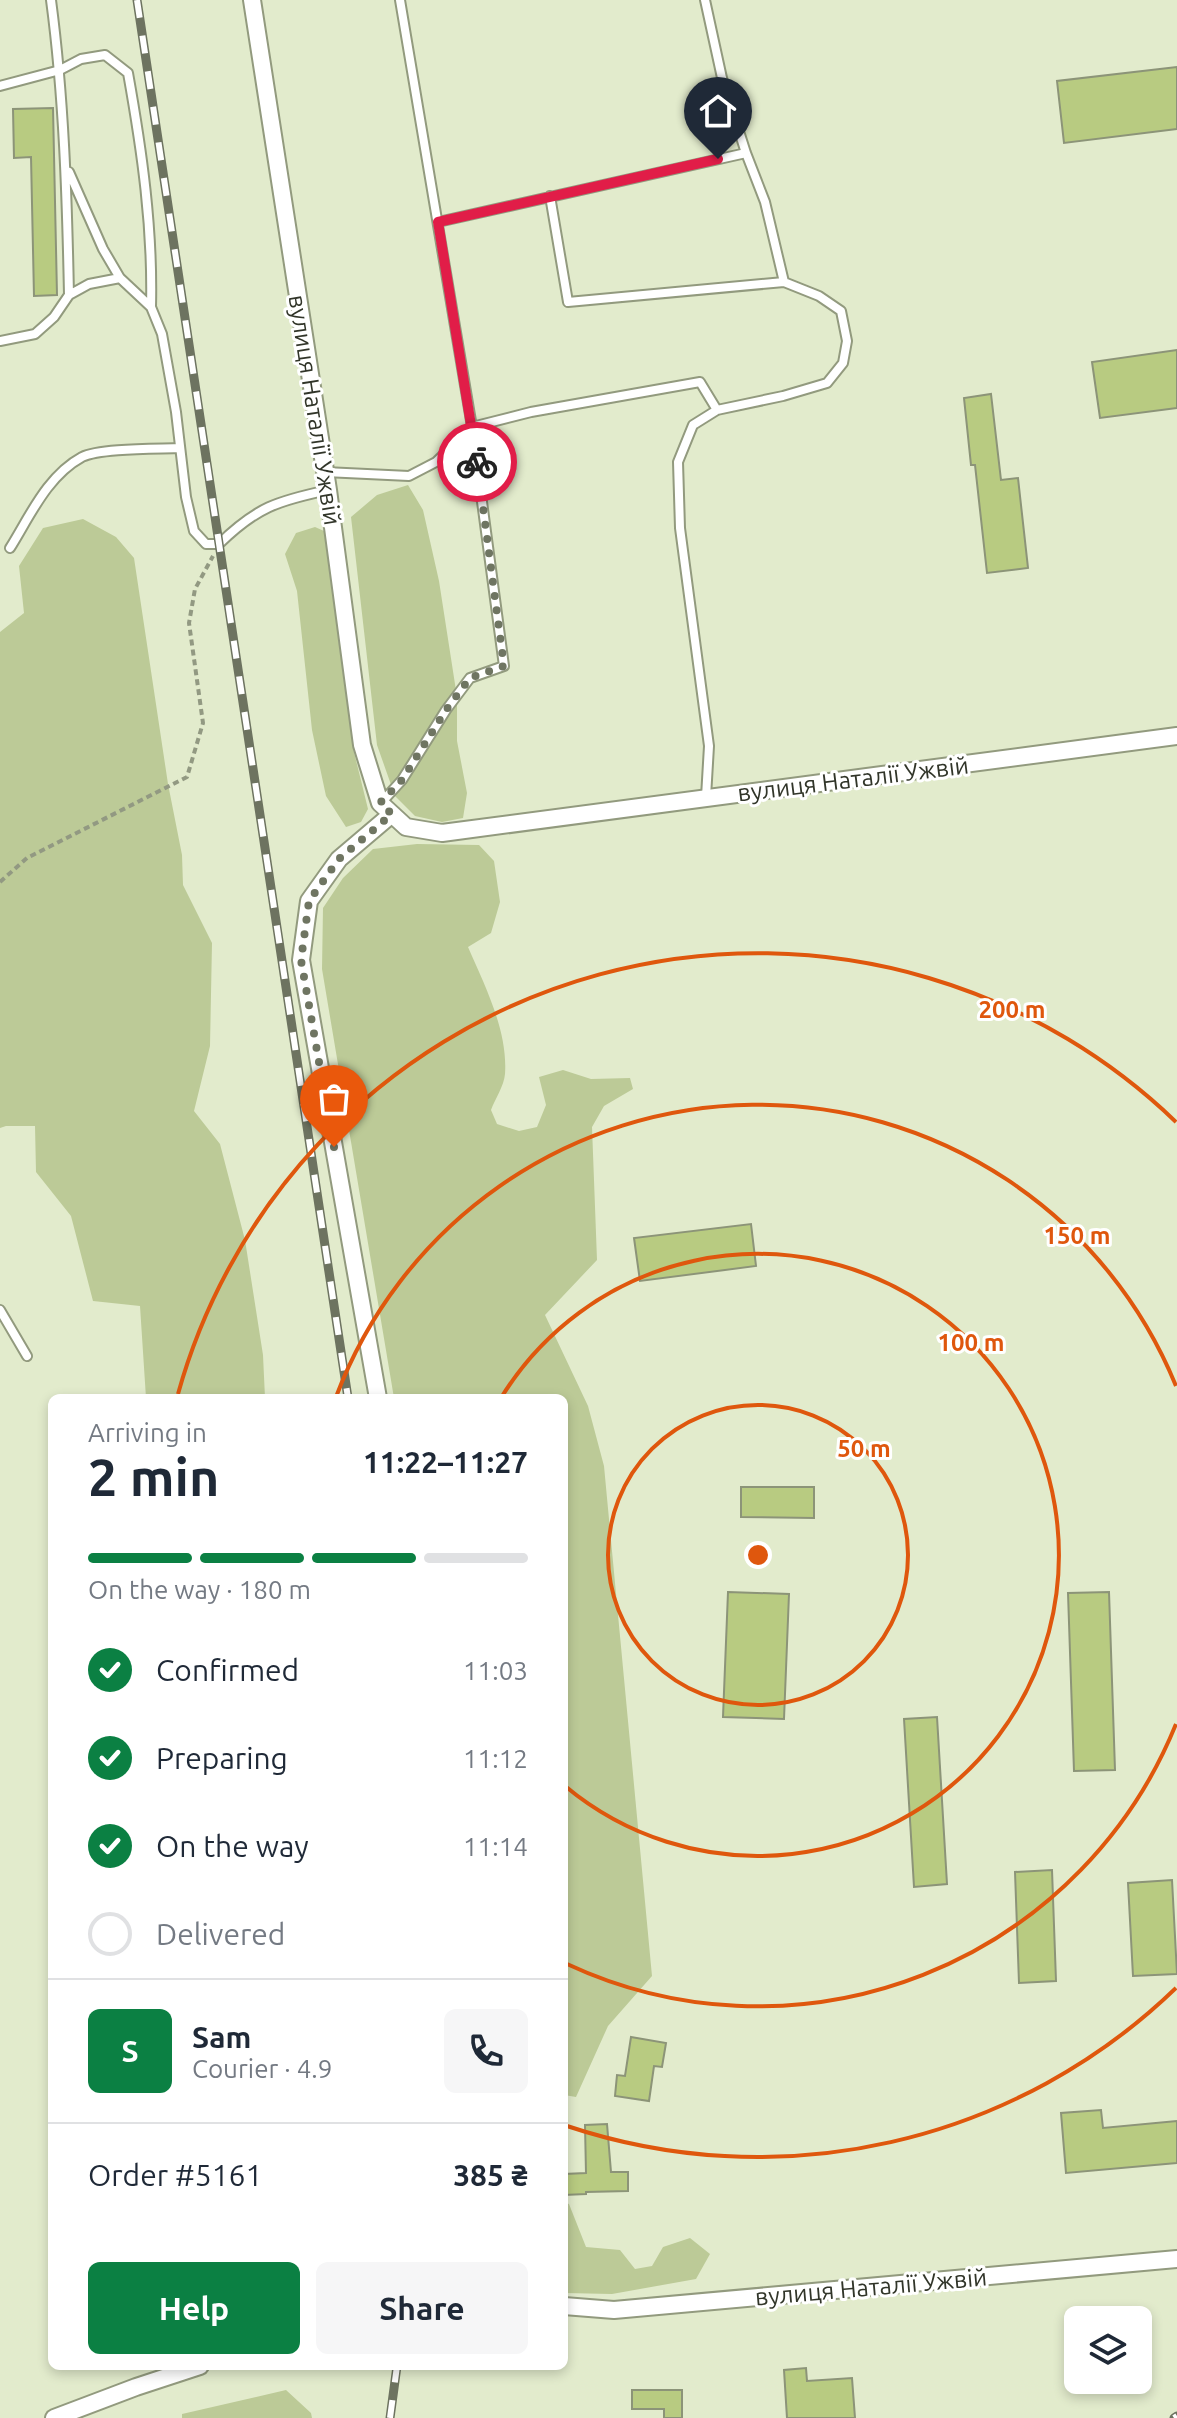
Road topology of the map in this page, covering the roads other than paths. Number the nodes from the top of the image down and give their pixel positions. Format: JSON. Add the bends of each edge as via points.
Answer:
{"nodes":[{"id":1,"x":51,"y":0,"type":"edge"},
{"id":2,"x":252,"y":0,"type":"edge"},
{"id":3,"x":400,"y":0,"type":"edge"},
{"id":4,"x":705,"y":0,"type":"edge"},
{"id":5,"x":60,"y":70,"type":"junction"},
{"id":6,"x":0,"y":86,"type":"edge"},
{"id":7,"x":746,"y":153,"type":"junction"},
{"id":8,"x":67,"y":167,"type":"junction"},
{"id":9,"x":550,"y":196,"type":"junction"},
{"id":10,"x":438,"y":222,"type":"junction"},
{"id":11,"x":120,"y":278,"type":"junction"},
{"id":12,"x":784,"y":282,"type":"junction"},
{"id":13,"x":69,"y":295,"type":"junction"},
{"id":14,"x":151,"y":307,"type":"junction"},
{"id":15,"x":0,"y":341,"type":"edge"},
{"id":16,"x":717,"y":410,"type":"junction"},
{"id":17,"x":472,"y":427,"type":"junction"},
{"id":18,"x":180,"y":448,"type":"junction"},
{"id":19,"x":324,"y":472,"type":"junction"},
{"id":20,"x":328,"y":490,"type":"junction"},
{"id":21,"x":10,"y":548,"type":"dead end"},
{"id":22,"x":1177,"y":736,"type":"edge"},
{"id":23,"x":706,"y":798,"type":"junction"},
{"id":24,"x":386,"y":809,"type":"junction"},
{"id":25,"x":0,"y":1310,"type":"edge"},
{"id":26,"x":27,"y":1356,"type":"dead end"},
{"id":27,"x":377,"y":1394,"type":"edge"},
{"id":28,"x":1177,"y":2259,"type":"edge"},
{"id":29,"x":568,"y":2306,"type":"edge"},
{"id":30,"x":189,"y":2370,"type":"edge"},
{"id":31,"x":54,"y":2418,"type":"edge"}],
"edges":[{"from":1,"to":5,"type":"lane"},
{"from":2,"to":19,"type":"street","name":"вулиця Наталії Ужвій"},
{"from":3,"to":10,"type":"lane"},
{"from":4,"to":7,"type":"lane"},
{"from":5,"to":6,"type":"lane"},
{"from":5,"to":8,"type":"lane"},
{"from":5,"to":14,"type":"lane","via":[[105,55],[128,73],[143,153]]},
{"from":7,"to":9,"type":"lane"},
{"from":7,"to":12,"type":"lane","via":[[765,202]]},
{"from":8,"to":11,"type":"lane"},
{"from":8,"to":13,"type":"lane"},
{"from":9,"to":10,"type":"lane"},
{"from":9,"to":12,"type":"lane","via":[[568,302]]},
{"from":10,"to":17,"type":"lane"},
{"from":11,"to":13,"type":"lane","via":[[89,284]]},
{"from":11,"to":14,"type":"lane"},
{"from":12,"to":16,"type":"lane","via":[[841,311],[847,341],[843,363],[827,383]]},
{"from":13,"to":15,"type":"lane","via":[[35,334]]},
{"from":14,"to":18,"type":"lane","via":[[162,334]]},
{"from":16,"to":17,"type":"lane","via":[[700,382]]},
{"from":16,"to":23,"type":"lane","via":[[693,425],[678,462],[680,528],[709,746]]},
{"from":17,"to":19,"type":"lane","via":[[436,462],[409,476]]},
{"from":17,"to":24,"type":"lane","via":[[504,666],[470,678]]},
{"from":18,"to":20,"type":"lane","via":[[194,531],[206,544],[219,544],[261,509]]},
{"from":18,"to":21,"type":"lane","via":[[83,456],[50,482]]},
{"from":19,"to":20,"type":"street","name":"вулиця Наталії Ужвій"},
{"from":20,"to":24,"type":"street","name":"вулиця Наталії Ужвій","via":[[362,745]]},
{"from":22,"to":23,"type":"street","name":"вулиця Наталії Ужвій"},
{"from":23,"to":24,"type":"street","name":"вулиця Наталії Ужвій","via":[[442,833],[406,827]]},
{"from":24,"to":27,"type":"street","via":[[309,901],[301,960]]},
{"from":25,"to":26,"type":"lane"},
{"from":28,"to":29,"type":"street","name":"вулиця Наталії Ужвій","via":[[614,2310]]},
{"from":30,"to":31,"type":"street"}]}
